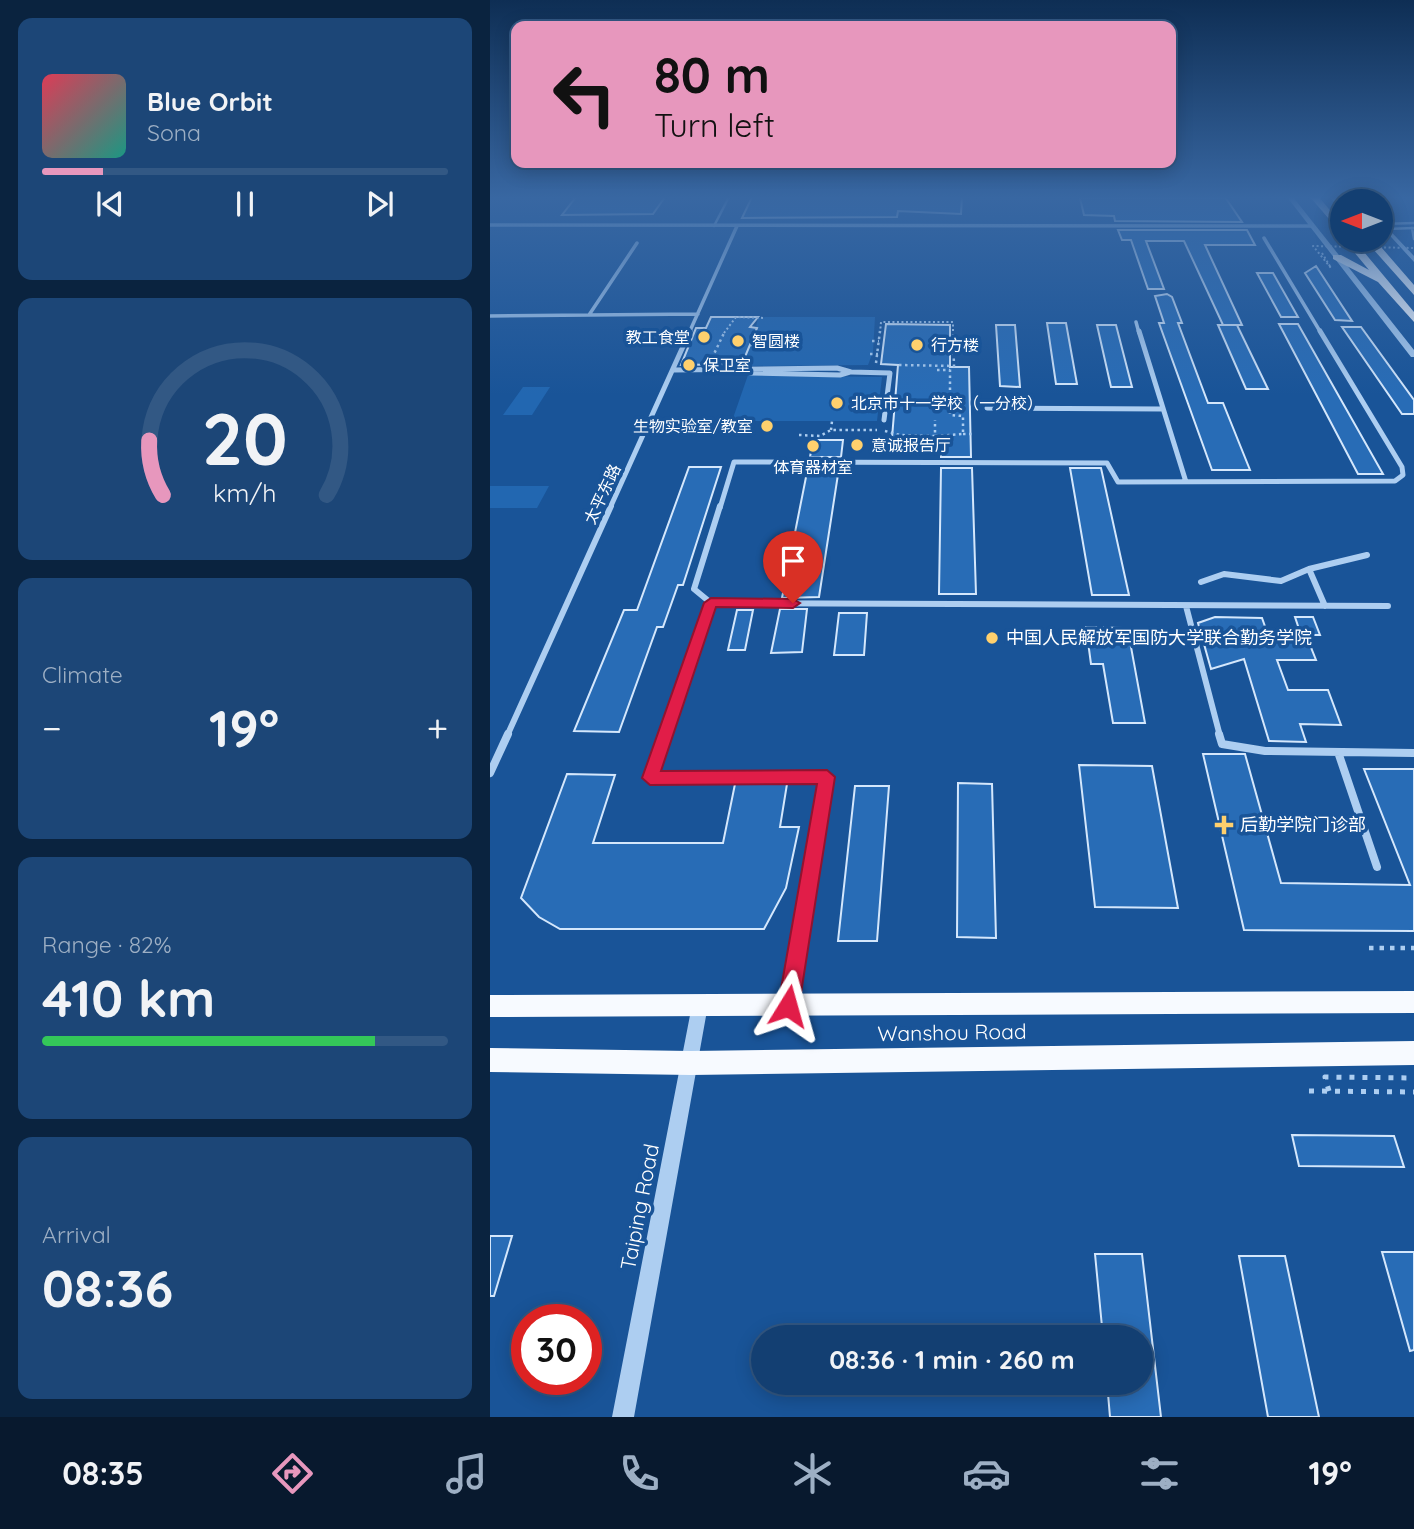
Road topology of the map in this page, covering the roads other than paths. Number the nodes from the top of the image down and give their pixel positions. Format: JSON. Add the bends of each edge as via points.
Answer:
{"nodes":[{"id":1,"x":624,"y":263,"type":"edge"},
{"id":2,"x":721,"y":263,"type":"edge"},
{"id":3,"x":1279,"y":263,"type":"edge"},
{"id":4,"x":1342,"y":263,"type":"edge"},
{"id":5,"x":1348,"y":263,"type":"edge"},
{"id":6,"x":1368,"y":263,"type":"edge"},
{"id":7,"x":1390,"y":263,"type":"edge"},
{"id":8,"x":1387,"y":286,"type":"junction"},
{"id":9,"x":1412,"y":289,"type":"edge"},
{"id":10,"x":698,"y":314,"type":"junction"},
{"id":11,"x":589,"y":315,"type":"junction"},
{"id":12,"x":490,"y":316,"type":"edge"},
{"id":13,"x":1414,"y":319,"type":"edge"},
{"id":14,"x":1136,"y":322,"type":"dead end"},
{"id":15,"x":1414,"y":355,"type":"edge"},
{"id":16,"x":674,"y":370,"type":"junction"},
{"id":17,"x":987,"y":408,"type":"dead end"},
{"id":18,"x":1163,"y":409,"type":"junction"},
{"id":19,"x":884,"y":420,"type":"road end"},
{"id":20,"x":1186,"y":482,"type":"junction"},
{"id":21,"x":1367,"y":555,"type":"dead end"},
{"id":22,"x":1309,"y":569,"type":"junction"},
{"id":23,"x":1201,"y":582,"type":"dead end"},
{"id":24,"x":711,"y":603,"type":"junction"},
{"id":25,"x":1186,"y":606,"type":"junction"},
{"id":26,"x":1325,"y":606,"type":"junction"},
{"id":27,"x":1388,"y":606,"type":"dead end"},
{"id":28,"x":1338,"y":752,"type":"junction"},
{"id":29,"x":1414,"y":752,"type":"edge"},
{"id":30,"x":490,"y":773,"type":"edge"},
{"id":31,"x":1377,"y":866,"type":"dead end"},
{"id":32,"x":1414,"y":1002,"type":"edge"},
{"id":33,"x":490,"y":1006,"type":"edge"},
{"id":34,"x":700,"y":1006,"type":"junction"},
{"id":35,"x":788,"y":1006,"type":"junction"},
{"id":36,"x":1414,"y":1053,"type":"edge"},
{"id":37,"x":490,"y":1060,"type":"edge"},
{"id":38,"x":691,"y":1063,"type":"junction"},
{"id":39,"x":623,"y":1417,"type":"edge"}],
"edges":[{"from":1,"to":11,"type":"street"},
{"from":2,"to":10,"type":"street","name":"太平东路"},
{"from":3,"to":20,"type":"street","via":[[1403,475],[1382,483]]},
{"from":4,"to":15,"type":"street"},
{"from":5,"to":8,"type":"highway"},
{"from":6,"to":8,"type":"highway"},
{"from":7,"to":9,"type":"highway"},
{"from":8,"to":13,"type":"highway"},
{"from":10,"to":11,"type":"street"},
{"from":10,"to":16,"type":"street","name":"太平东路"},
{"from":11,"to":12,"type":"street"},
{"from":14,"to":18,"type":"street"},
{"from":16,"to":19,"type":"street","via":[[841,368],[890,373]]},
{"from":16,"to":30,"type":"street","name":"太平东路"},
{"from":17,"to":18,"type":"street"},
{"from":18,"to":20,"type":"street"},
{"from":20,"to":24,"type":"street","via":[[1118,482],[1107,463],[734,462],[694,589]]},
{"from":21,"to":22,"type":"street"},
{"from":22,"to":23,"type":"street","via":[[1280,581],[1224,574]]},
{"from":22,"to":26,"type":"street"},
{"from":24,"to":25,"type":"street"},
{"from":24,"to":35,"type":"street","via":[[650,778],[827,777]]},
{"from":25,"to":26,"type":"street"},
{"from":25,"to":28,"type":"street","via":[[1222,744],[1265,751]]},
{"from":26,"to":27,"type":"street"},
{"from":28,"to":29,"type":"street"},
{"from":28,"to":31,"type":"street"},
{"from":32,"to":35,"type":"main road","name":"Wanshou Road"},
{"from":33,"to":34,"type":"main road","name":"Wanshou Road"},
{"from":34,"to":35,"type":"main road","name":"Wanshou Road"},
{"from":34,"to":38,"type":"street","name":"Taiping Road"},
{"from":36,"to":38,"type":"main road","name":"Wanshou Road"},
{"from":37,"to":38,"type":"main road","name":"Wanshou Road"},
{"from":38,"to":39,"type":"street","name":"Taiping Road"}]}
